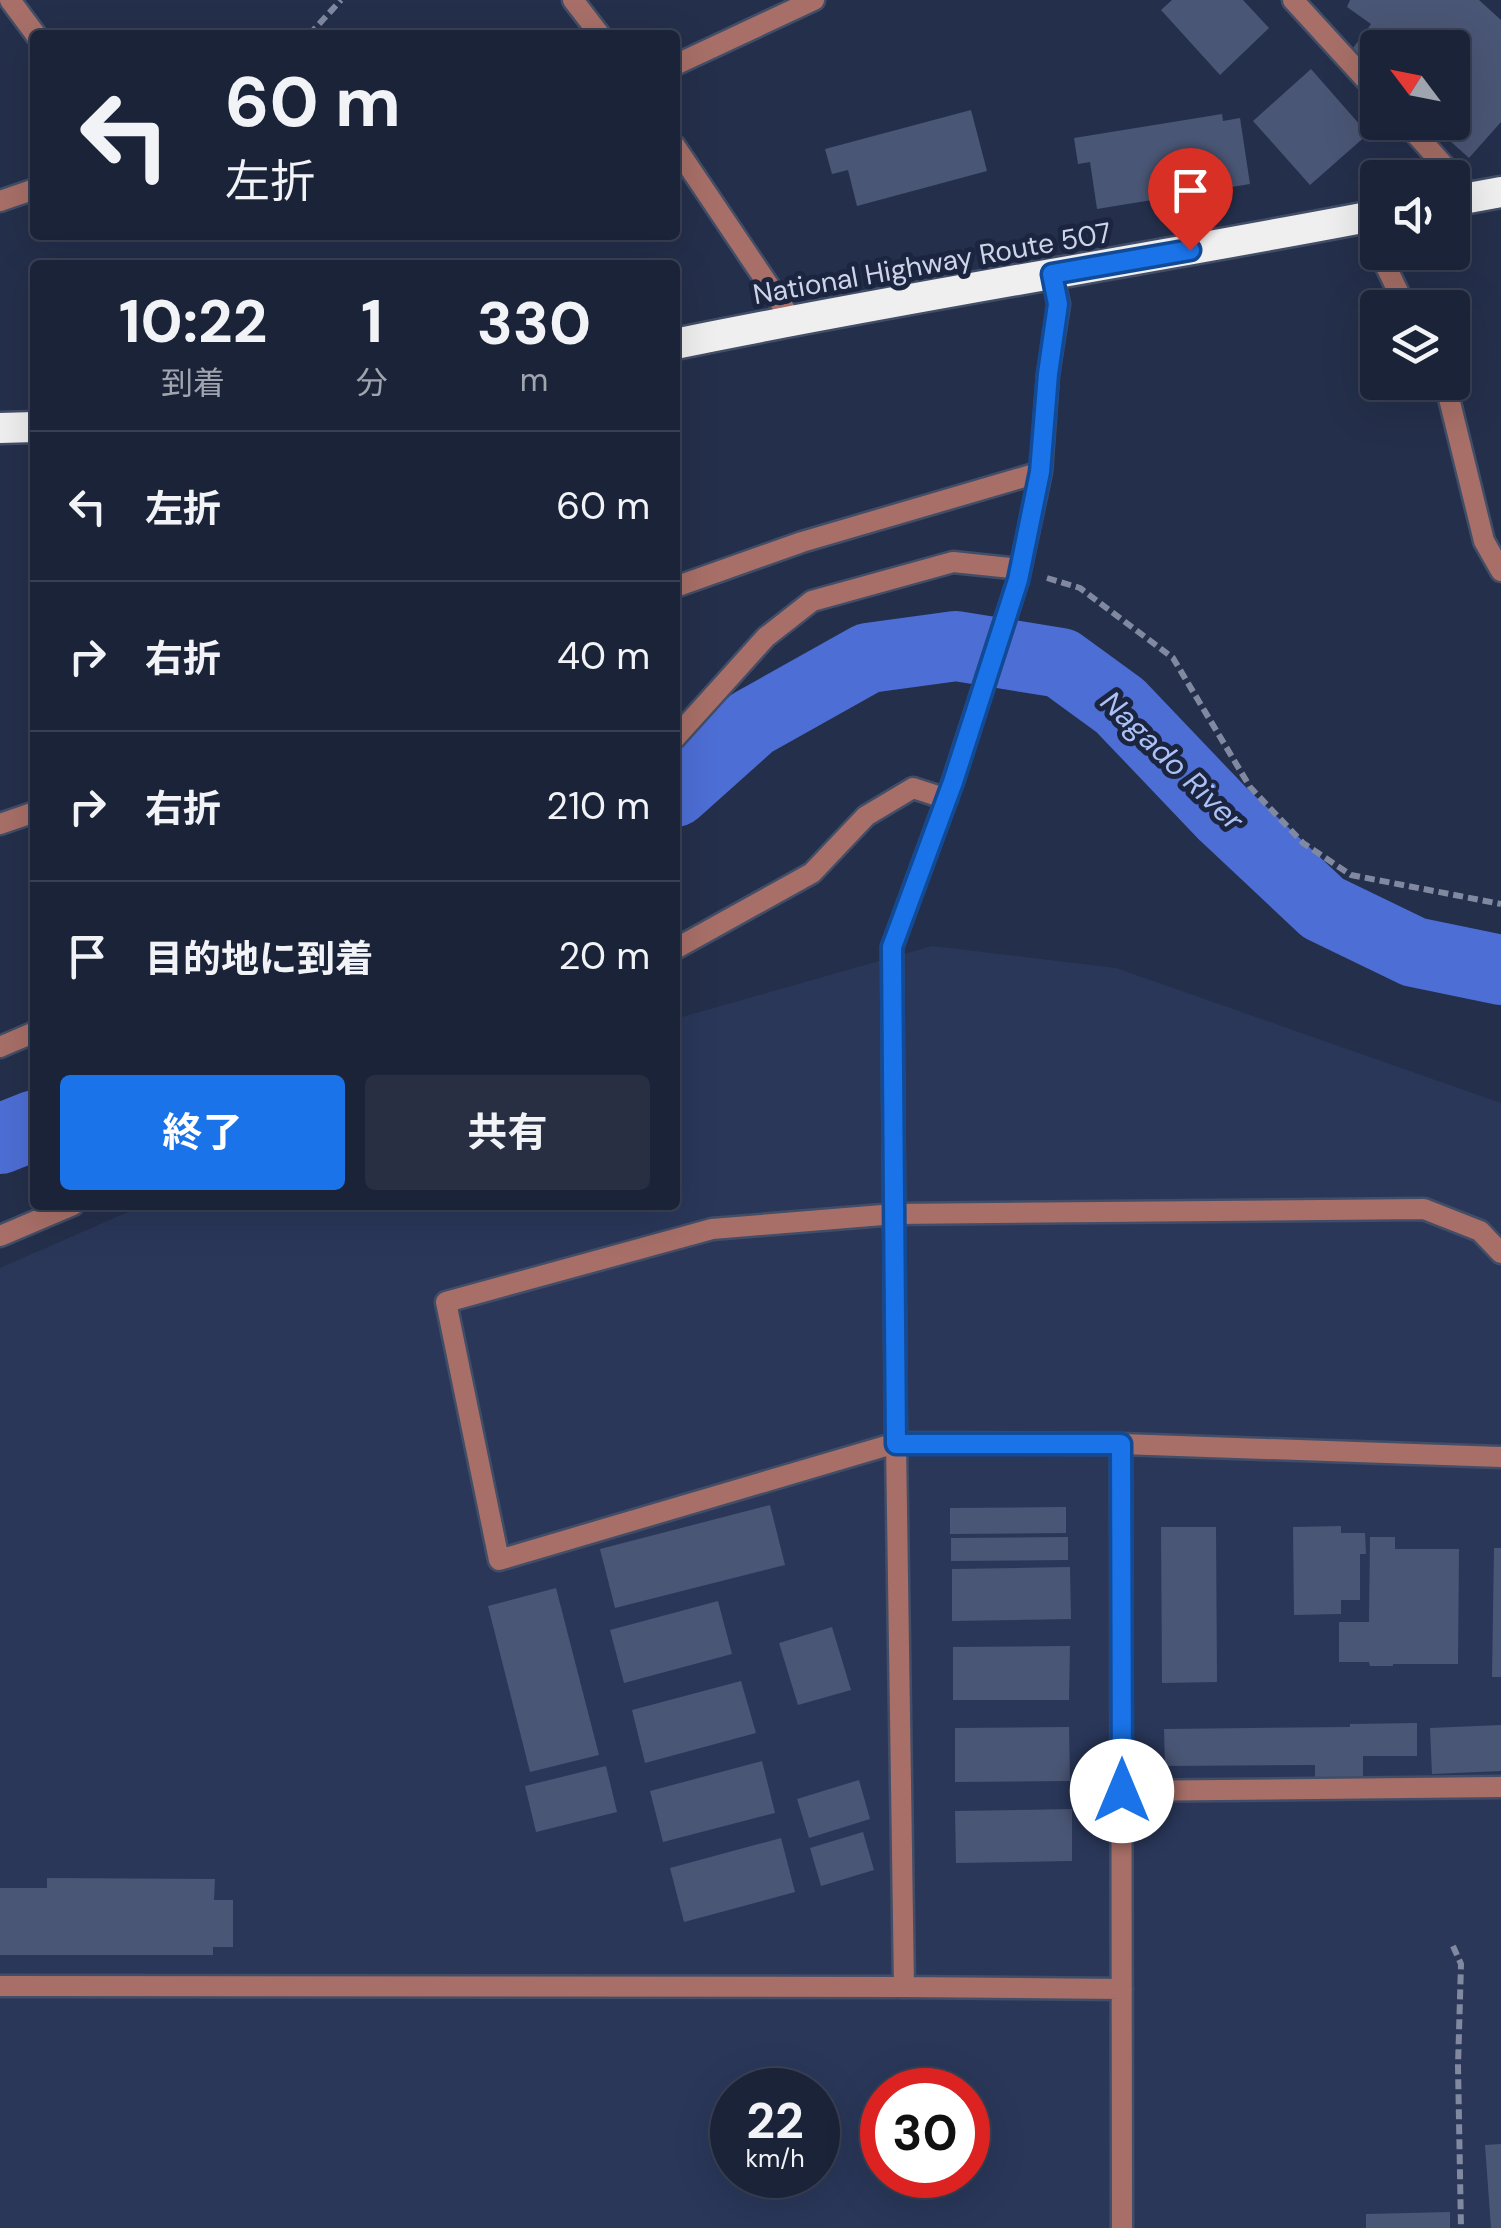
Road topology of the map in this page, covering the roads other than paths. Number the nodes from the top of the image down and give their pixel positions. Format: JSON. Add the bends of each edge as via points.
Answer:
{"nodes":[{"id":1,"x":10,"y":0,"type":"edge"},
{"id":2,"x":573,"y":0,"type":"edge"},
{"id":3,"x":814,"y":0,"type":"edge"},
{"id":4,"x":1293,"y":0,"type":"edge"},
{"id":5,"x":32,"y":30,"type":"edge"},
{"id":6,"x":596,"y":30,"type":"edge"},
{"id":7,"x":680,"y":64,"type":"edge"},
{"id":8,"x":1360,"y":73,"type":"edge"},
{"id":9,"x":1422,"y":140,"type":"edge"},
{"id":10,"x":680,"y":153,"type":"edge"},
{"id":11,"x":30,"y":191,"type":"edge"},
{"id":12,"x":1475,"y":197,"type":"edge"},
{"id":13,"x":0,"y":201,"type":"edge"},
{"id":14,"x":1360,"y":219,"type":"edge"},
{"id":15,"x":1052,"y":274,"type":"junction"},
{"id":16,"x":792,"y":320,"type":"junction"},
{"id":17,"x":680,"y":343,"type":"edge"},
{"id":18,"x":1449,"y":400,"type":"edge"},
{"id":19,"x":0,"y":428,"type":"edge"},
{"id":20,"x":30,"y":428,"type":"edge"},
{"id":21,"x":1040,"y":472,"type":"junction"},
{"id":22,"x":1501,"y":571,"type":"edge"},
{"id":23,"x":1019,"y":574,"type":"junction"},
{"id":24,"x":680,"y":586,"type":"edge"},
{"id":25,"x":680,"y":733,"type":"edge"},
{"id":26,"x":950,"y":790,"type":"junction"},
{"id":27,"x":30,"y":814,"type":"edge"},
{"id":28,"x":0,"y":824,"type":"edge"},
{"id":29,"x":680,"y":946,"type":"edge"},
{"id":30,"x":30,"y":1034,"type":"edge"},
{"id":31,"x":0,"y":1047,"type":"edge"},
{"id":32,"x":61,"y":1210,"type":"edge"},
{"id":33,"x":894,"y":1214,"type":"junction"},
{"id":34,"x":0,"y":1236,"type":"edge"},
{"id":35,"x":1501,"y":1254,"type":"edge"},
{"id":36,"x":896,"y":1444,"type":"junction"},
{"id":37,"x":1121,"y":1444,"type":"junction"},
{"id":38,"x":1501,"y":1458,"type":"edge"},
{"id":39,"x":1501,"y":1787,"type":"edge"},
{"id":40,"x":1122,"y":1791,"type":"junction"},
{"id":41,"x":0,"y":1986,"type":"edge"},
{"id":42,"x":904,"y":1987,"type":"junction"},
{"id":43,"x":1122,"y":1989,"type":"junction"},
{"id":44,"x":1122,"y":2228,"type":"edge"}],
"edges":[{"from":1,"to":5,"type":"street"},
{"from":2,"to":6,"type":"street"},
{"from":3,"to":7,"type":"street"},
{"from":4,"to":8,"type":"street"},
{"from":9,"to":12,"type":"street"},
{"from":10,"to":16,"type":"street"},
{"from":11,"to":13,"type":"street"},
{"from":14,"to":15,"type":"highway","name":"National Highway Route 507"},
{"from":15,"to":16,"type":"highway","name":"National Highway Route 507"},
{"from":15,"to":21,"type":"street","via":[[1058,304]]},
{"from":16,"to":17,"type":"highway","name":"National Highway Route 507"},
{"from":18,"to":22,"type":"street","via":[[1484,541]]},
{"from":19,"to":20,"type":"highway"},
{"from":21,"to":23,"type":"street"},
{"from":21,"to":24,"type":"street","via":[[802,542]]},
{"from":23,"to":25,"type":"street","via":[[954,562],[812,600],[766,638]]},
{"from":23,"to":26,"type":"street"},
{"from":26,"to":29,"type":"street","via":[[913,788],[866,816],[812,874]]},
{"from":26,"to":33,"type":"street","via":[[892,947]]},
{"from":27,"to":28,"type":"street"},
{"from":30,"to":31,"type":"street"},
{"from":32,"to":34,"type":"street"},
{"from":33,"to":35,"type":"street","via":[[1424,1209],[1480,1232]]},
{"from":33,"to":36,"type":"street"},
{"from":33,"to":36,"type":"street","via":[[712,1229],[446,1302],[499,1560]]},
{"from":36,"to":37,"type":"street"},
{"from":36,"to":42,"type":"street"},
{"from":37,"to":38,"type":"street"},
{"from":37,"to":40,"type":"street"},
{"from":39,"to":40,"type":"street"},
{"from":40,"to":43,"type":"street"},
{"from":41,"to":42,"type":"street"},
{"from":42,"to":43,"type":"street"},
{"from":43,"to":44,"type":"street"}]}
